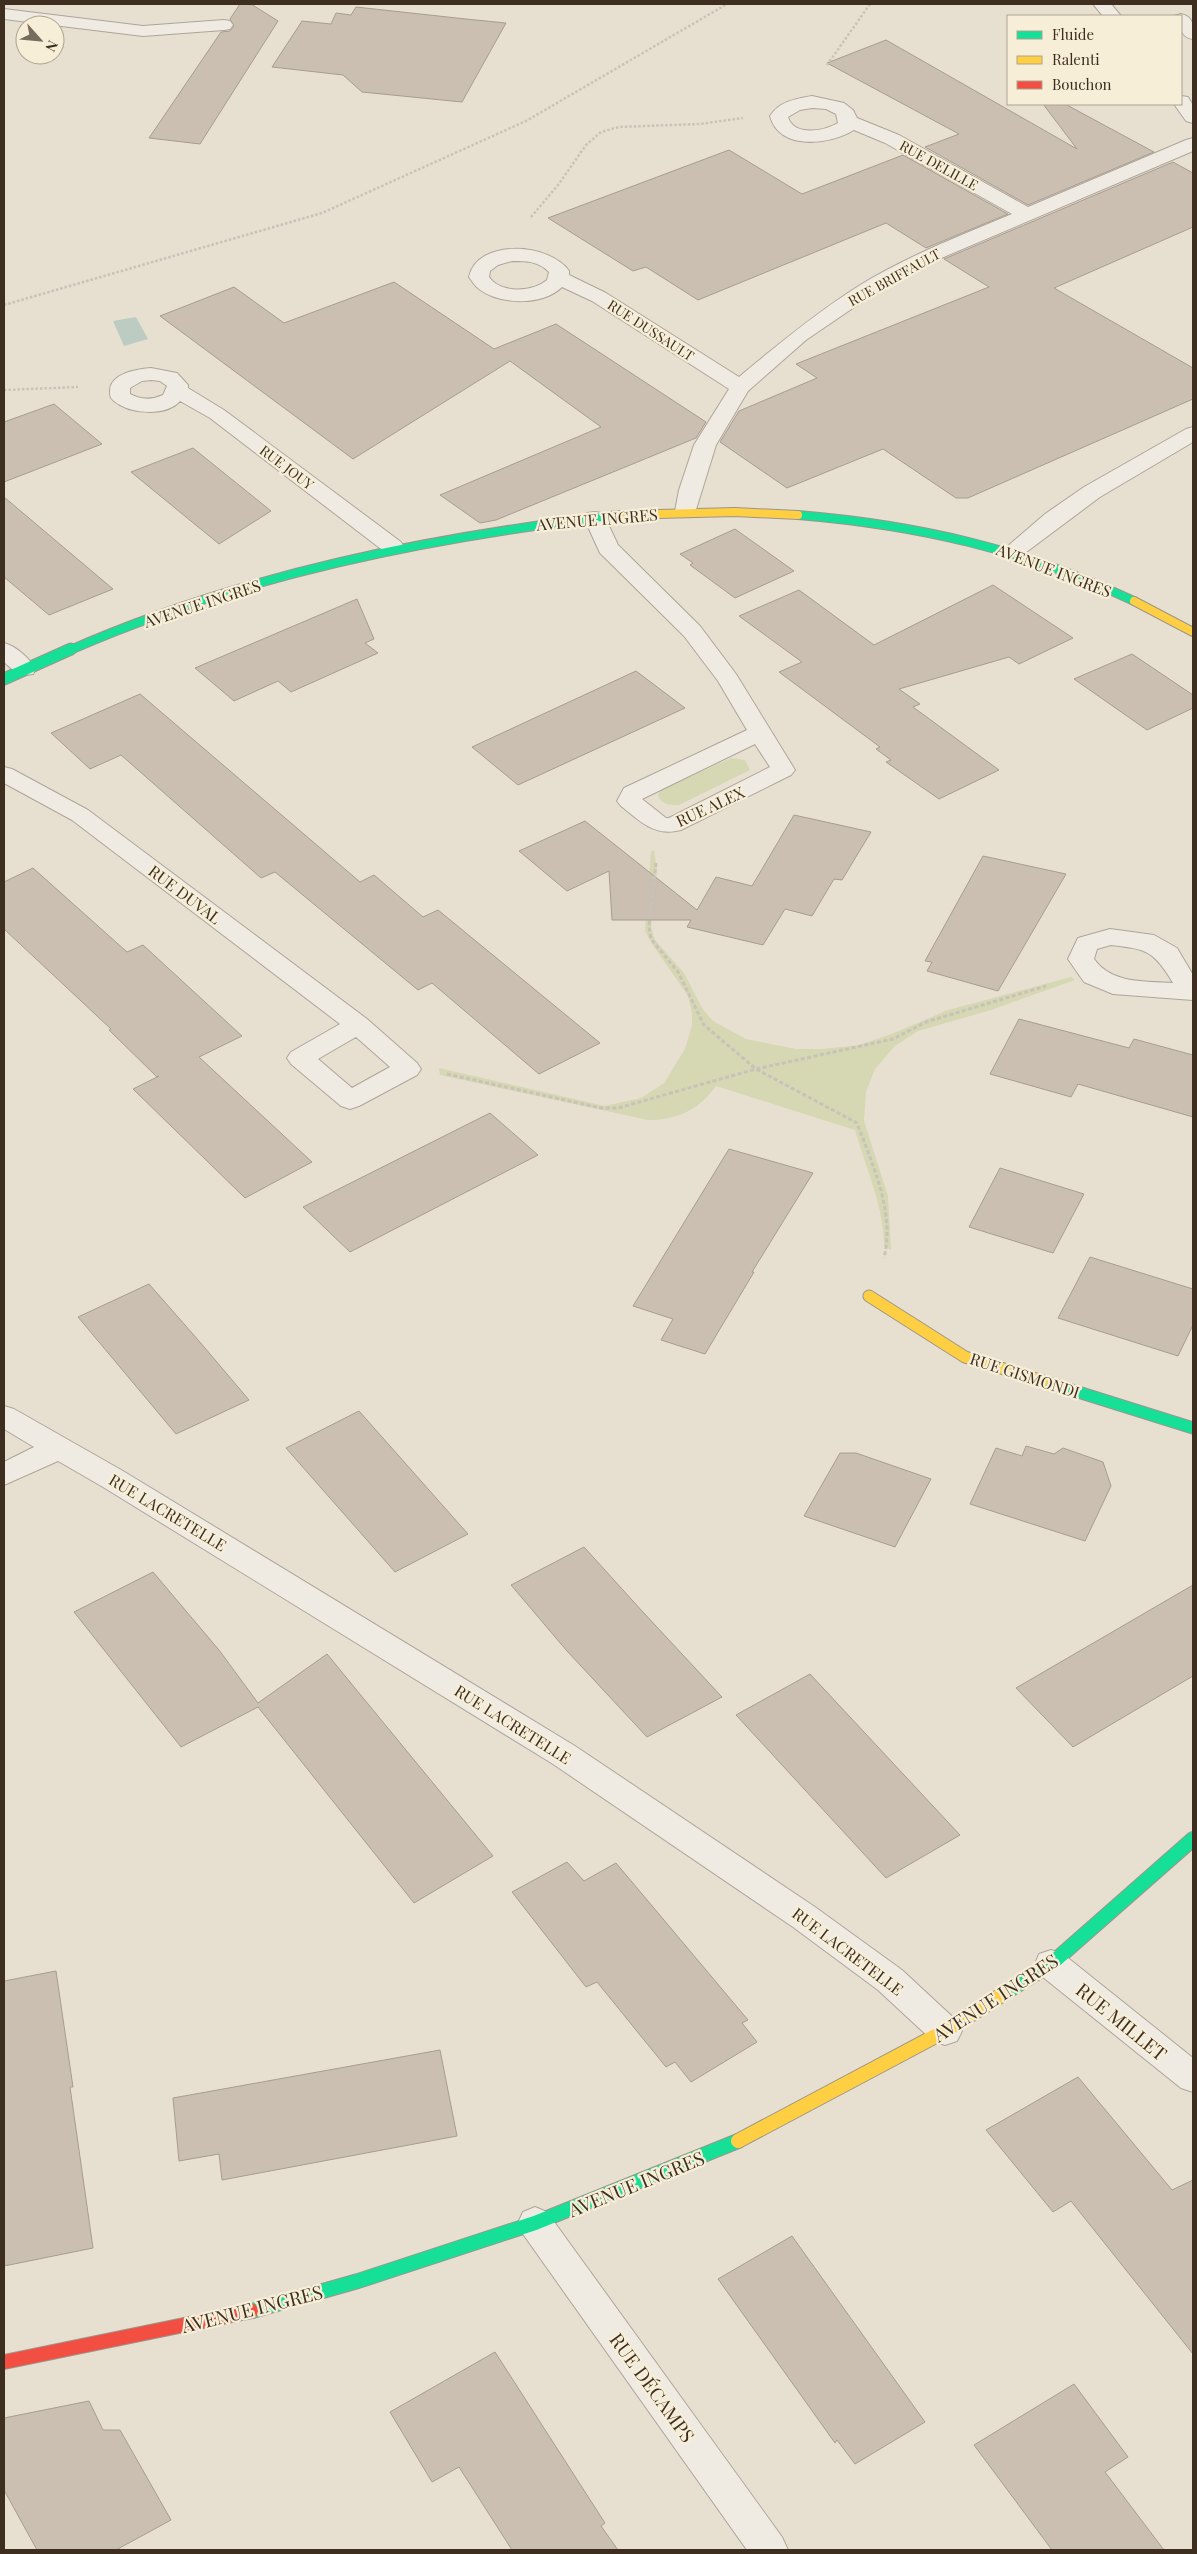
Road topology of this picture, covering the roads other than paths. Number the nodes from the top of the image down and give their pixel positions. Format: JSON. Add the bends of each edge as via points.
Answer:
{"nodes":[{"id":1,"x":1102,"y":4,"type":"edge"},
{"id":2,"x":1168,"y":4,"type":"edge"},
{"id":3,"x":4,"y":14,"type":"edge"},
{"id":4,"x":1111,"y":15,"type":"edge"},
{"id":5,"x":1177,"y":15,"type":"edge"},
{"id":6,"x":1182,"y":20,"type":"edge"},
{"id":7,"x":224,"y":25,"type":"dead end"},
{"id":8,"x":1193,"y":34,"type":"edge"},
{"id":9,"x":1182,"y":102,"type":"edge"},
{"id":10,"x":1193,"y":117,"type":"edge"},
{"id":11,"x":849,"y":121,"type":"junction"},
{"id":12,"x":1193,"y":144,"type":"edge"},
{"id":13,"x":1026,"y":214,"type":"junction"},
{"id":14,"x":559,"y":278,"type":"junction"},
{"id":15,"x":740,"y":386,"type":"junction"},
{"id":16,"x":178,"y":391,"type":"junction"},
{"id":17,"x":1193,"y":433,"type":"edge"},
{"id":18,"x":686,"y":511,"type":"junction"},
{"id":19,"x":595,"y":518,"type":"junction"},
{"id":20,"x":394,"y":546,"type":"junction"},
{"id":21,"x":1013,"y":550,"type":"junction"},
{"id":22,"x":1193,"y":632,"type":"edge"},
{"id":23,"x":4,"y":650,"type":"edge"},
{"id":24,"x":25,"y":669,"type":"junction"},
{"id":25,"x":4,"y":679,"type":"edge"},
{"id":26,"x":762,"y":732,"type":"junction"},
{"id":27,"x":4,"y":774,"type":"edge"},
{"id":28,"x":1192,"y":992,"type":"edge"},
{"id":29,"x":358,"y":1025,"type":"junction"},
{"id":30,"x":869,"y":1296,"type":"road end"},
{"id":31,"x":4,"y":1416,"type":"edge"},
{"id":32,"x":1193,"y":1428,"type":"edge"},
{"id":33,"x":58,"y":1448,"type":"junction"},
{"id":34,"x":4,"y":1474,"type":"edge"},
{"id":35,"x":1193,"y":1839,"type":"edge"},
{"id":36,"x":1051,"y":1964,"type":"junction"},
{"id":37,"x":946,"y":2031,"type":"junction"},
{"id":38,"x":1193,"y":2078,"type":"edge"},
{"id":39,"x":535,"y":2223,"type":"junction"},
{"id":40,"x":4,"y":2362,"type":"edge"},
{"id":41,"x":769,"y":2550,"type":"edge"}],
"edges":[{"from":1,"to":4,"type":"lane"},
{"from":2,"to":5,"type":"lane"},
{"from":3,"to":7,"type":"lane","via":[[143,31]]},
{"from":6,"to":8,"type":"lane"},
{"from":9,"to":10,"type":"lane"},
{"from":11,"to":11,"type":"lane","name":"RUE DELILLE","via":[[843,110],[812,102],[790,106],[783,111],[779,121],[789,131],[810,136],[841,131]]},
{"from":11,"to":13,"type":"lane","name":"RUE DELILLE","via":[[892,139]]},
{"from":12,"to":13,"type":"lane","name":"RUE BRIFFAULT"},
{"from":13,"to":15,"type":"lane","name":"RUE BRIFFAULT","via":[[932,255],[865,291],[798,336]]},
{"from":14,"to":14,"type":"lane","name":"RUE DUSSAULT","via":[[546,290],[522,295],[496,292],[480,281],[479,274],[489,262],[511,255],[525,255],[555,265]]},
{"from":14,"to":15,"type":"lane","name":"RUE DUSSAULT","via":[[600,297]]},
{"from":15,"to":18,"type":"lane","name":"RUE BRIFFAULT","via":[[705,445]]},
{"from":16,"to":16,"type":"lane","name":"RUE JOUY","via":[[175,381],[161,374],[133,377],[118,391],[124,400],[141,405],[169,400]]},
{"from":16,"to":20,"type":"lane","name":"RUE JOUY","via":[[217,414]]},
{"from":17,"to":21,"type":"lane","via":[[1092,492]]},
{"from":18,"to":19,"type":"street","name":"AVENUE INGRES"},
{"from":18,"to":21,"type":"street","name":"AVENUE INGRES","via":[[841,518]]},
{"from":19,"to":20,"type":"street","name":"AVENUE INGRES","via":[[539,523]]},
{"from":19,"to":26,"type":"lane","name":"RUE ALEX","via":[[608,548],[692,631]]},
{"from":20,"to":24,"type":"street","name":"AVENUE INGRES","via":[[194,604]]},
{"from":21,"to":22,"type":"street","name":"AVENUE INGRES","via":[[1156,610]]},
{"from":23,"to":24,"type":"lane"},
{"from":24,"to":25,"type":"street","name":"AVENUE INGRES"},
{"from":26,"to":26,"type":"lane","name":"RUE ALEX","via":[[632,793],[629,801],[660,825],[673,825],[783,770]]},
{"from":27,"to":29,"type":"lane","name":"RUE DUVAL","via":[[80,815]]},
{"from":28,"to":28,"type":"lane","via":[[1168,954],[1145,941],[1110,936],[1087,944],[1081,959],[1093,976],[1122,988]]},
{"from":29,"to":29,"type":"lane","name":"RUE DUVAL","via":[[300,1058],[350,1100],[408,1069]]},
{"from":30,"to":32,"type":"street","name":"RUE GISMONDI","via":[[966,1357]]},
{"from":31,"to":33,"type":"lane","name":"RUE LACRETELLE"},
{"from":33,"to":34,"type":"lane"},
{"from":33,"to":37,"type":"lane","name":"RUE LACRETELLE","via":[[564,1755],[890,1980]]},
{"from":35,"to":36,"type":"street","name":"AVENUE INGRES"},
{"from":36,"to":37,"type":"street","name":"AVENUE INGRES"},
{"from":36,"to":38,"type":"lane","name":"RUE MILLET"},
{"from":37,"to":39,"type":"street","name":"AVENUE INGRES","via":[[749,2138]]},
{"from":39,"to":40,"type":"street","name":"AVENUE INGRES","via":[[358,2281],[241,2314]]},
{"from":39,"to":41,"type":"lane","name":"RUE DÉCAMPS"}]}
